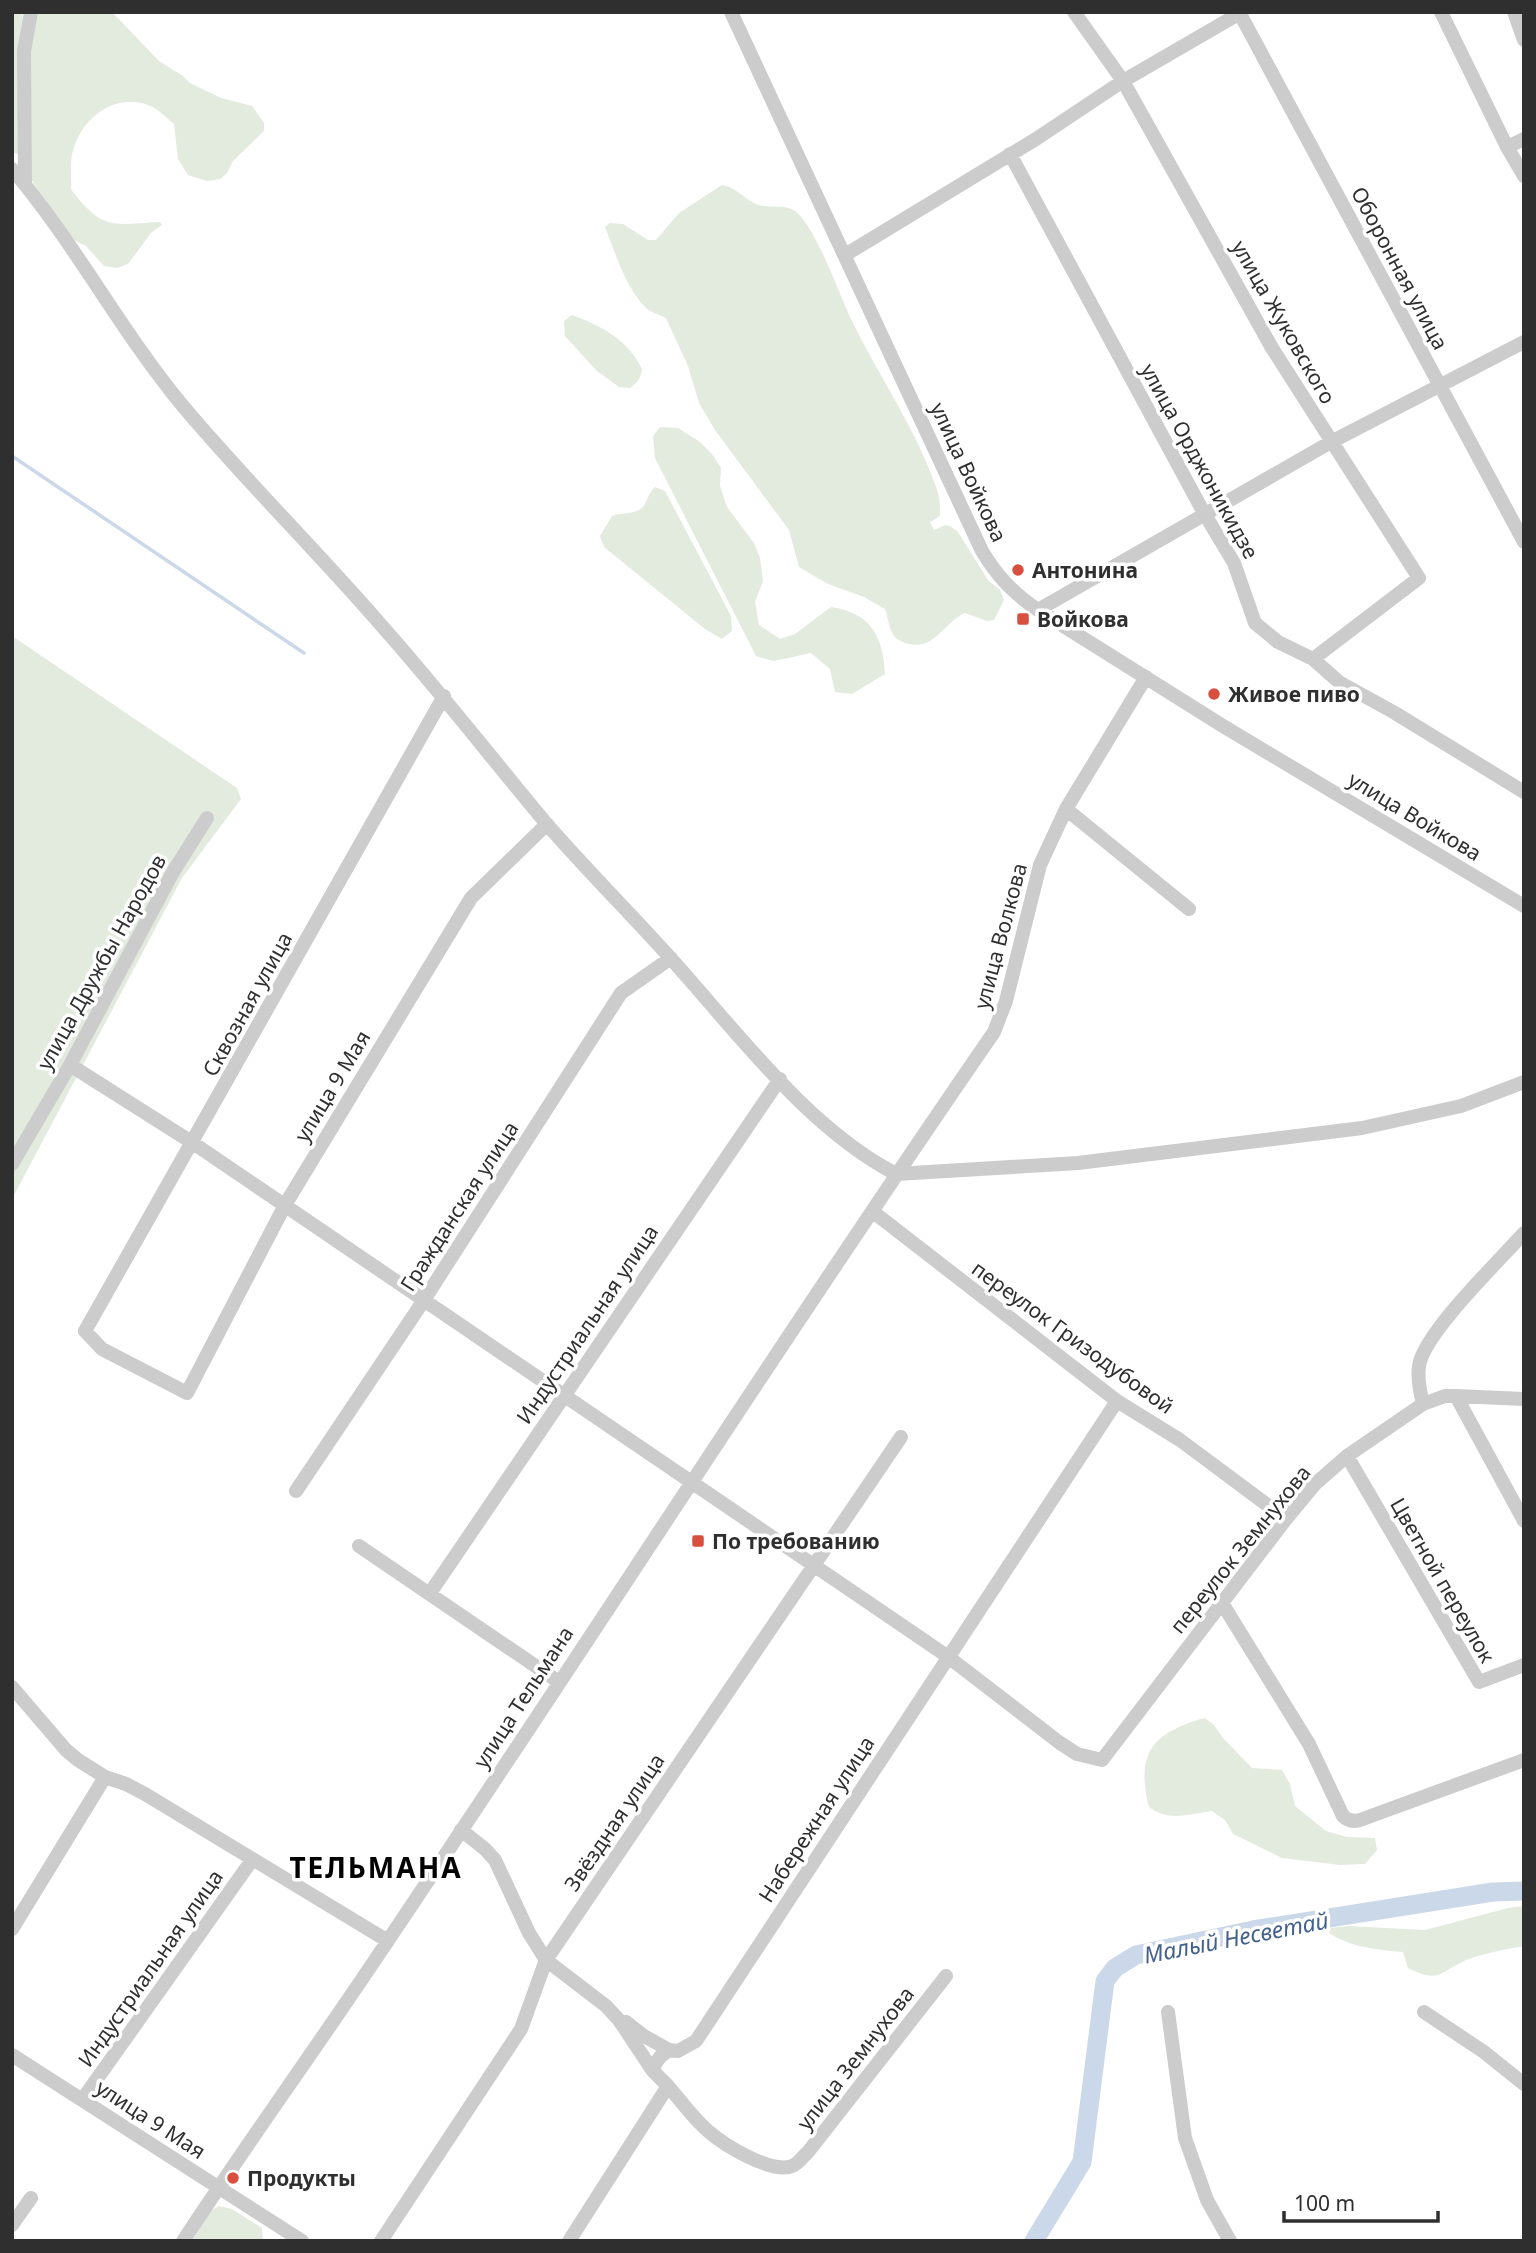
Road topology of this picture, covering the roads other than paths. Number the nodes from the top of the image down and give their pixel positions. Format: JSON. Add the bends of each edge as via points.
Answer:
{"nodes":[{"id":1,"x":31,"y":12,"type":"edge"},
{"id":2,"x":731,"y":12,"type":"edge"},
{"id":3,"x":1074,"y":12,"type":"edge"},
{"id":4,"x":1441,"y":12,"type":"edge"},
{"id":5,"x":1514,"y":12,"type":"edge"},
{"id":6,"x":1240,"y":13,"type":"edge"},
{"id":7,"x":1524,"y":40,"type":"edge"},
{"id":8,"x":1123,"y":81,"type":"junction"},
{"id":9,"x":1524,"y":139,"type":"edge"},
{"id":10,"x":1507,"y":147,"type":"junction"},
{"id":11,"x":1010,"y":154,"type":"junction"},
{"id":12,"x":12,"y":170,"type":"edge"},
{"id":13,"x":1524,"y":176,"type":"edge"},
{"id":14,"x":25,"y":185,"type":"junction"},
{"id":15,"x":845,"y":255,"type":"junction"},
{"id":16,"x":1524,"y":342,"type":"edge"},
{"id":17,"x":1439,"y":385,"type":"junction"},
{"id":18,"x":1331,"y":442,"type":"junction"},
{"id":19,"x":1204,"y":513,"type":"junction"},
{"id":20,"x":1524,"y":542,"type":"edge"},
{"id":21,"x":1038,"y":610,"type":"junction"},
{"id":22,"x":1313,"y":659,"type":"junction"},
{"id":23,"x":1146,"y":677,"type":"junction"},
{"id":24,"x":444,"y":696,"type":"junction"},
{"id":25,"x":1524,"y":792,"type":"edge"},
{"id":26,"x":1066,"y":809,"type":"junction"},
{"id":27,"x":207,"y":818,"type":"dead end"},
{"id":28,"x":547,"y":824,"type":"junction"},
{"id":29,"x":1524,"y":906,"type":"edge"},
{"id":30,"x":1189,"y":909,"type":"dead end"},
{"id":31,"x":671,"y":958,"type":"junction"},
{"id":32,"x":70,"y":1065,"type":"junction"},
{"id":33,"x":780,"y":1079,"type":"junction"},
{"id":34,"x":1524,"y":1082,"type":"edge"},
{"id":35,"x":193,"y":1143,"type":"junction"},
{"id":36,"x":12,"y":1164,"type":"edge"},
{"id":37,"x":896,"y":1174,"type":"junction"},
{"id":38,"x":285,"y":1205,"type":"junction"},
{"id":39,"x":872,"y":1211,"type":"junction"},
{"id":40,"x":1524,"y":1233,"type":"edge"},
{"id":41,"x":424,"y":1300,"type":"junction"},
{"id":42,"x":187,"y":1393,"type":"joint"},
{"id":43,"x":564,"y":1395,"type":"junction"},
{"id":44,"x":1456,"y":1396,"type":"junction"},
{"id":45,"x":1520,"y":1399,"type":"edge"},
{"id":46,"x":1117,"y":1401,"type":"junction"},
{"id":47,"x":1423,"y":1404,"type":"junction"},
{"id":48,"x":1524,"y":1412,"type":"edge"},
{"id":49,"x":901,"y":1437,"type":"dead end"},
{"id":50,"x":1347,"y":1456,"type":"junction"},
{"id":51,"x":691,"y":1481,"type":"junction"},
{"id":52,"x":296,"y":1491,"type":"dead end"},
{"id":53,"x":1286,"y":1519,"type":"junction"},
{"id":54,"x":1524,"y":1521,"type":"edge"},
{"id":55,"x":359,"y":1546,"type":"dead end"},
{"id":56,"x":814,"y":1565,"type":"junction"},
{"id":57,"x":430,"y":1593,"type":"junction"},
{"id":58,"x":1222,"y":1603,"type":"junction"},
{"id":59,"x":947,"y":1656,"type":"junction"},
{"id":60,"x":1524,"y":1665,"type":"edge"},
{"id":61,"x":559,"y":1682,"type":"junction"},
{"id":62,"x":12,"y":1687,"type":"edge"},
{"id":63,"x":1524,"y":1760,"type":"edge"},
{"id":64,"x":105,"y":1777,"type":"junction"},
{"id":65,"x":461,"y":1830,"type":"junction"},
{"id":66,"x":252,"y":1860,"type":"junction"},
{"id":67,"x":12,"y":1929,"type":"edge"},
{"id":68,"x":388,"y":1941,"type":"junction"},
{"id":69,"x":546,"y":1960,"type":"junction"},
{"id":70,"x":946,"y":1976,"type":"dead end"},
{"id":71,"x":606,"y":2006,"type":"junction"},
{"id":72,"x":1167,"y":2012,"type":"dead end"},
{"id":73,"x":1424,"y":2012,"type":"dead end"},
{"id":74,"x":669,"y":2050,"type":"junction"},
{"id":75,"x":12,"y":2055,"type":"edge"},
{"id":76,"x":653,"y":2071,"type":"junction"},
{"id":77,"x":1524,"y":2084,"type":"edge"},
{"id":78,"x":668,"y":2086,"type":"junction"},
{"id":79,"x":82,"y":2100,"type":"junction"},
{"id":80,"x":218,"y":2187,"type":"junction"},
{"id":81,"x":31,"y":2198,"type":"dead end"},
{"id":82,"x":12,"y":2225,"type":"edge"},
{"id":83,"x":183,"y":2241,"type":"edge"},
{"id":84,"x":302,"y":2241,"type":"edge"},
{"id":85,"x":381,"y":2241,"type":"edge"},
{"id":86,"x":569,"y":2241,"type":"edge"},
{"id":87,"x":1230,"y":2241,"type":"edge"}],
"edges":[{"from":1,"to":14,"type":"street","via":[[23,76]]},
{"from":2,"to":15,"type":"street","name":"улица Войкова"},
{"from":3,"to":8,"type":"street","name":"улица Жуковского"},
{"from":4,"to":10,"type":"street"},
{"from":5,"to":7,"type":"street"},
{"from":6,"to":8,"type":"street"},
{"from":6,"to":17,"type":"street","name":"Оборонная улица"},
{"from":8,"to":11,"type":"street"},
{"from":8,"to":18,"type":"street","name":"улица Жуковского","via":[[1247,306]]},
{"from":9,"to":10,"type":"street"},
{"from":10,"to":13,"type":"street"},
{"from":11,"to":15,"type":"street"},
{"from":11,"to":19,"type":"street","name":"улица Орджоникидзе"},
{"from":12,"to":14,"type":"street"},
{"from":14,"to":24,"type":"street","via":[[183,405]]},
{"from":15,"to":21,"type":"street","name":"улица Войкова","via":[[982,551],[1014,594]]},
{"from":16,"to":17,"type":"street"},
{"from":17,"to":18,"type":"street"},
{"from":17,"to":20,"type":"street","name":"Оборонная улица"},
{"from":18,"to":19,"type":"street"},
{"from":18,"to":22,"type":"street","name":"улица Жуковского","via":[[1419,578]]},
{"from":19,"to":21,"type":"street"},
{"from":19,"to":22,"type":"street","name":"улица Орджоникидзе","via":[[1234,563],[1255,623],[1278,642]]},
{"from":21,"to":23,"type":"street","name":"улица Войкова"},
{"from":22,"to":25,"type":"street","name":"улица Орджоникидзе","via":[[1339,682]]},
{"from":23,"to":26,"type":"street","name":"улица Волкова"},
{"from":23,"to":29,"type":"street","name":"улица Войкова"},
{"from":24,"to":28,"type":"street"},
{"from":24,"to":35,"type":"street","name":"Сквозная улица"},
{"from":26,"to":30,"type":"street"},
{"from":26,"to":37,"type":"street","name":"улица Волкова","via":[[1040,865],[994,1032]]},
{"from":27,"to":32,"type":"street","name":"улица Дружбы Народов","via":[[173,872]]},
{"from":28,"to":31,"type":"street"},
{"from":28,"to":38,"type":"street","name":"улица 9 Мая","via":[[471,898]]},
{"from":31,"to":33,"type":"street"},
{"from":31,"to":41,"type":"street","name":"Гражданская улица","via":[[621,993]]},
{"from":32,"to":35,"type":"street"},
{"from":32,"to":36,"type":"street","name":"улица Дружбы Народов"},
{"from":33,"to":37,"type":"street","via":[[830,1129]]},
{"from":33,"to":43,"type":"street","name":"Индустриальная улица"},
{"from":34,"to":37,"type":"street","via":[[1461,1106],[1362,1128],[1078,1163]]},
{"from":35,"to":38,"type":"street"},
{"from":35,"to":42,"type":"street","name":"Сквозная улица","via":[[85,1331],[102,1349]]},
{"from":37,"to":39,"type":"street","name":"улица Тельмана"},
{"from":38,"to":41,"type":"street"},
{"from":38,"to":42,"type":"street","name":"улица 9 Мая"},
{"from":39,"to":46,"type":"street","name":"переулок Гризодубовой"},
{"from":39,"to":51,"type":"street","name":"улица Тельмана"},
{"from":40,"to":47,"type":"street","via":[[1426,1346],[1419,1365]]},
{"from":41,"to":43,"type":"street"},
{"from":41,"to":52,"type":"street","name":"Гражданская улица"},
{"from":43,"to":51,"type":"street"},
{"from":43,"to":57,"type":"street","name":"Индустриальная улица"},
{"from":44,"to":45,"type":"street","name":"переулок Земнухова"},
{"from":44,"to":47,"type":"street","name":"переулок Земнухова"},
{"from":44,"to":54,"type":"street"},
{"from":45,"to":48,"type":"street"},
{"from":46,"to":53,"type":"street","name":"переулок Гризодубовой","via":[[1180,1440]]},
{"from":46,"to":59,"type":"street","name":"Набережная улица"},
{"from":47,"to":50,"type":"street","name":"переулок Земнухова"},
{"from":49,"to":56,"type":"street","name":"Звёздная улица"},
{"from":50,"to":53,"type":"street","name":"переулок Земнухова","via":[[1315,1484]]},
{"from":50,"to":60,"type":"street","name":"Цветной переулок","via":[[1479,1682]]},
{"from":51,"to":56,"type":"street"},
{"from":51,"to":61,"type":"street","name":"улица Тельмана"},
{"from":53,"to":58,"type":"street","name":"переулок Земнухова"},
{"from":55,"to":57,"type":"street"},
{"from":56,"to":59,"type":"street"},
{"from":56,"to":69,"type":"street","name":"Звёздная улица"},
{"from":57,"to":61,"type":"street"},
{"from":58,"to":59,"type":"street","name":"переулок Земнухова","via":[[1102,1760],[1077,1754],[1060,1743]]},
{"from":58,"to":63,"type":"street","via":[[1309,1744],[1347,1819],[1354,1822]]},
{"from":59,"to":74,"type":"street","name":"Набережная улица","via":[[696,2041],[678,2051]]},
{"from":61,"to":65,"type":"street","name":"улица Тельмана"},
{"from":62,"to":64,"type":"street","via":[[65,1750]]},
{"from":64,"to":66,"type":"street","via":[[135,1789]]},
{"from":64,"to":67,"type":"street"},
{"from":65,"to":68,"type":"street","name":"улица Тельмана"},
{"from":65,"to":69,"type":"street","via":[[495,1860]]},
{"from":66,"to":68,"type":"street"},
{"from":66,"to":79,"type":"street","name":"Индустриальная улица"},
{"from":68,"to":80,"type":"street","name":"улица Тельмана"},
{"from":69,"to":71,"type":"street"},
{"from":69,"to":85,"type":"street","name":"Звёздная улица","via":[[521,2029]]},
{"from":70,"to":78,"type":"street","name":"улица Земнухова","via":[[795,2165],[767,2164],[725,2143],[708,2131]]},
{"from":71,"to":74,"type":"street"},
{"from":71,"to":76,"type":"street"},
{"from":72,"to":87,"type":"street","via":[[1185,2138],[1207,2200]]},
{"from":73,"to":77,"type":"street"},
{"from":74,"to":76,"type":"street","name":"Набережная улица"},
{"from":75,"to":79,"type":"street","name":"улица 9 Мая"},
{"from":76,"to":78,"type":"street"},
{"from":78,"to":86,"type":"street"},
{"from":79,"to":80,"type":"street","name":"улица 9 Мая"},
{"from":80,"to":83,"type":"street","name":"улица Тельмана"},
{"from":80,"to":84,"type":"street","name":"улица 9 Мая"},
{"from":81,"to":82,"type":"street"}]}
